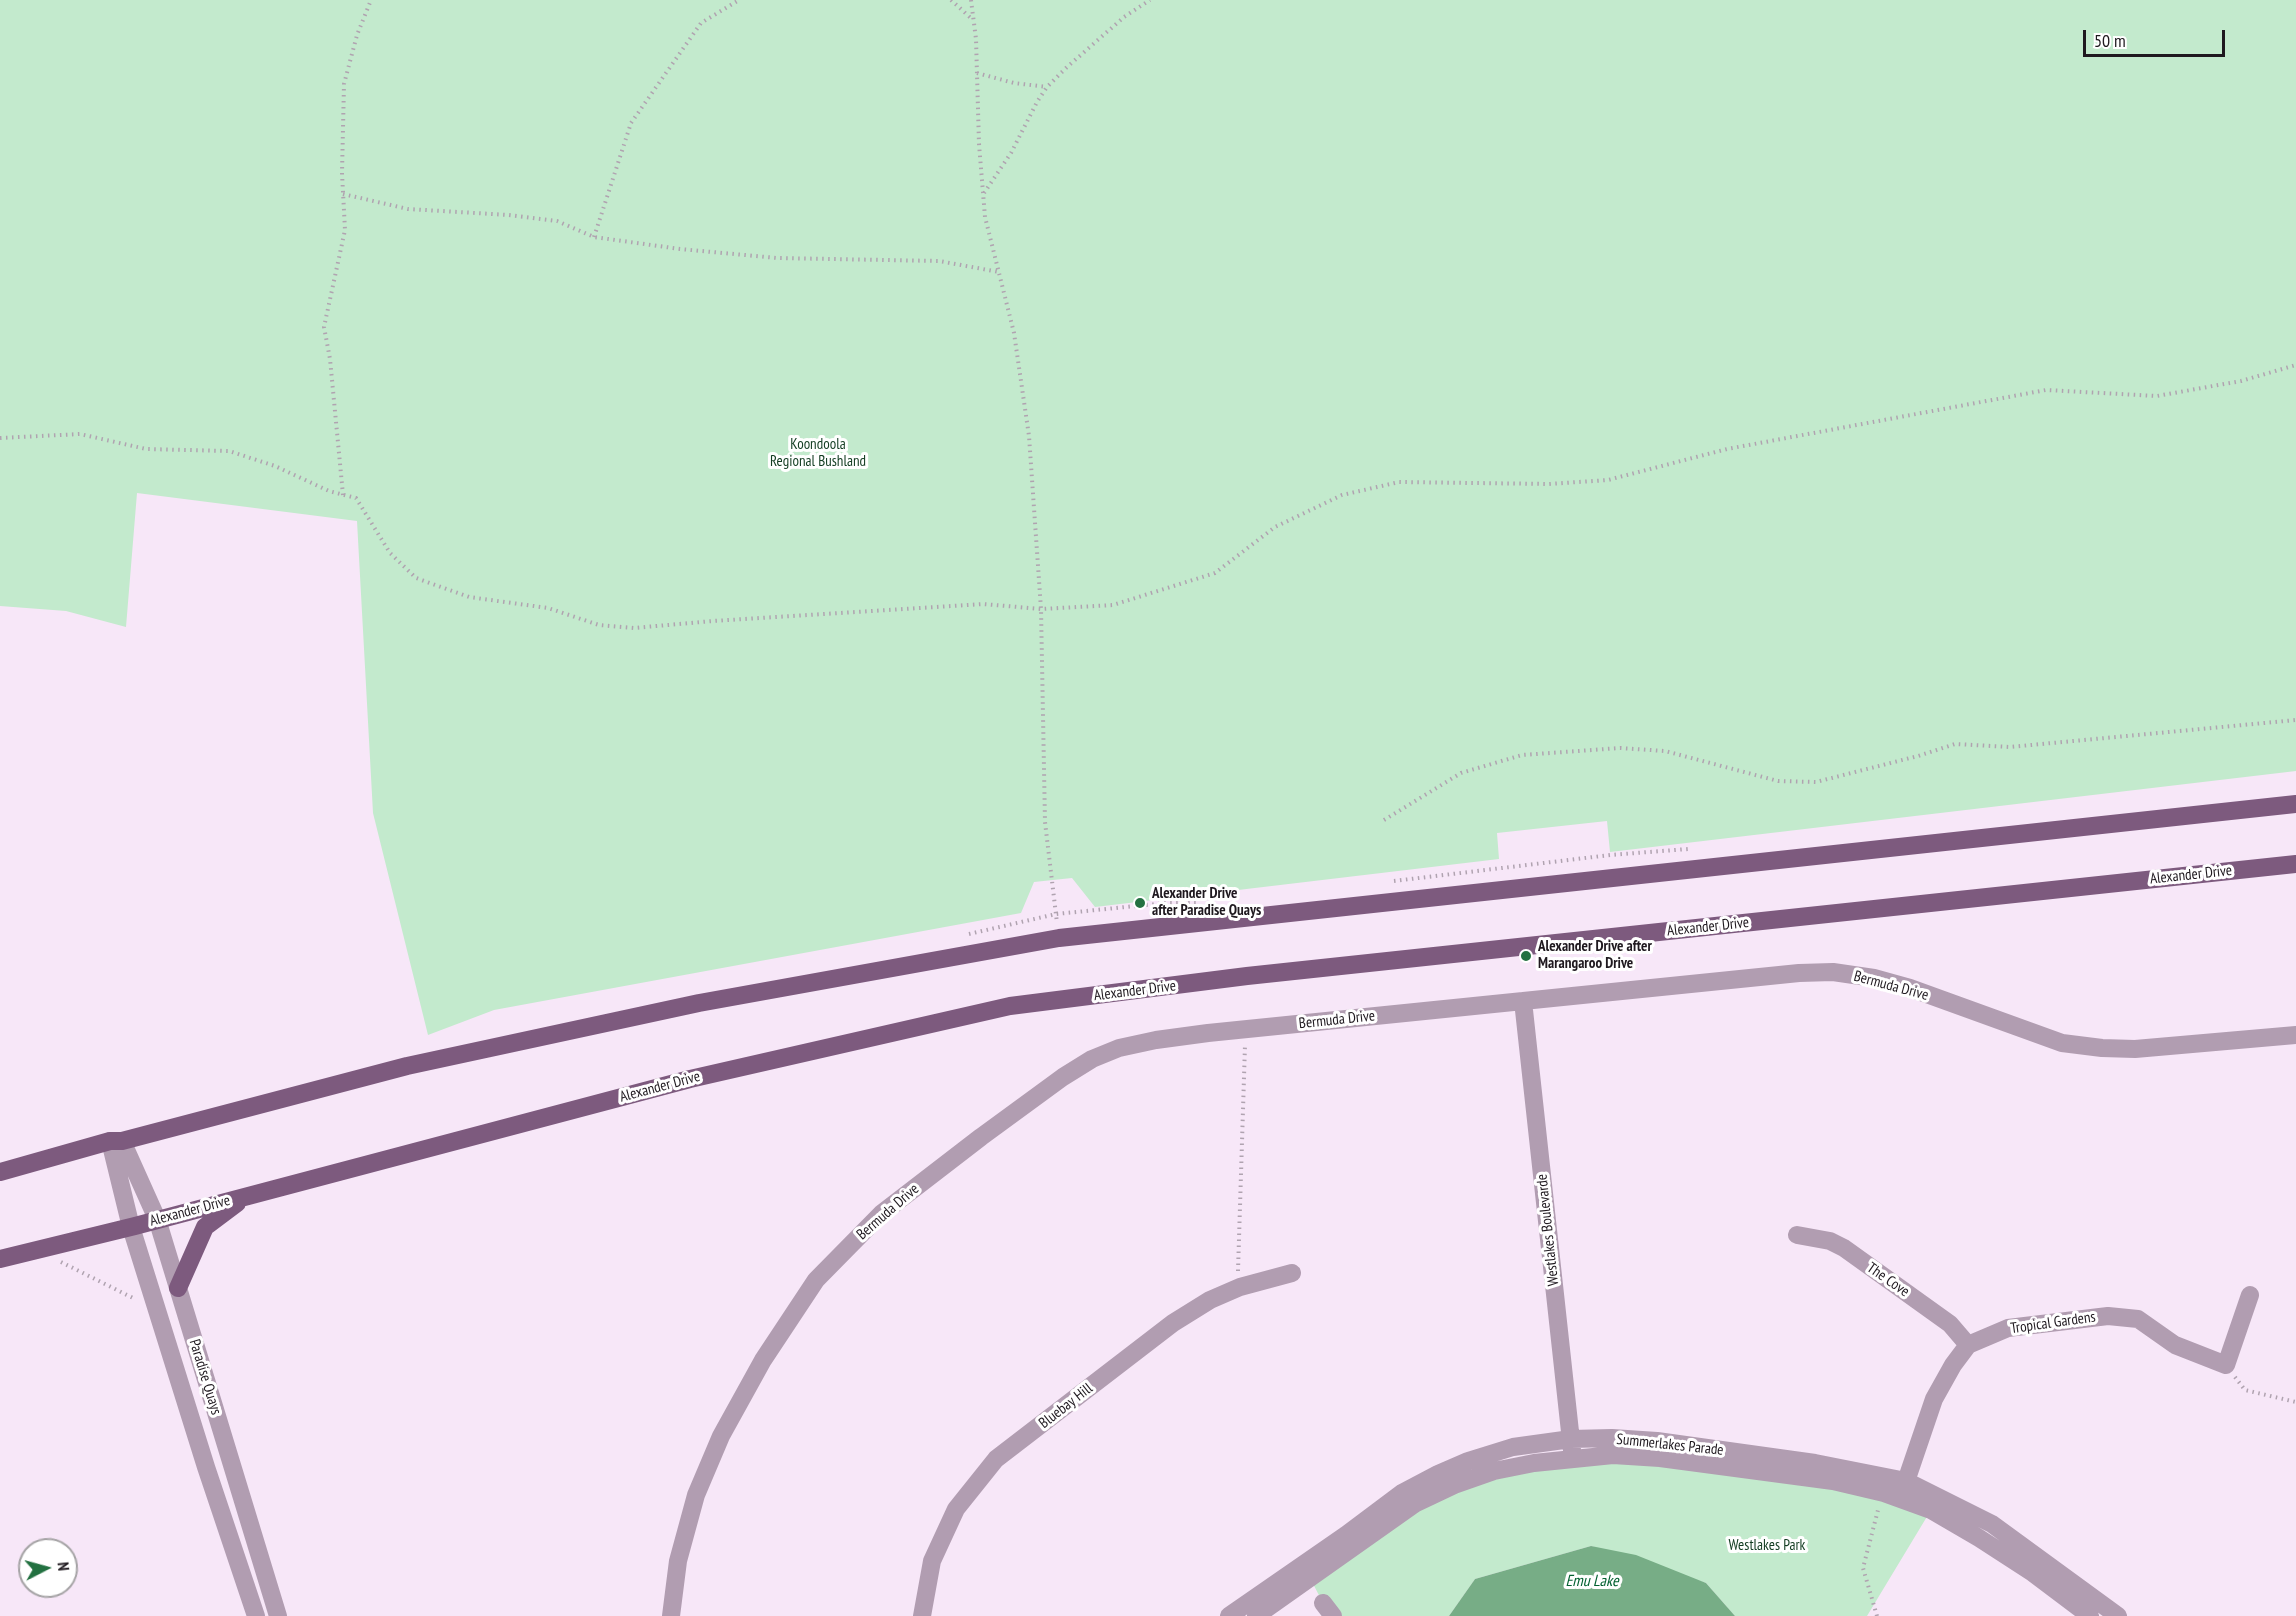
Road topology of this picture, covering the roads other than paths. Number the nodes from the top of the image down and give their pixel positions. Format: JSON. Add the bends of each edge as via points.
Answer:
{"nodes":[{"id":1,"x":2296,"y":804,"type":"edge"},
{"id":2,"x":2296,"y":864,"type":"edge"},
{"id":3,"x":1523,"y":1001,"type":"junction"},
{"id":4,"x":2296,"y":1035,"type":"edge"},
{"id":5,"x":116,"y":1141,"type":"junction"},
{"id":6,"x":0,"y":1172,"type":"edge"},
{"id":7,"x":246,"y":1196,"type":"junction"},
{"id":8,"x":157,"y":1219,"type":"junction"},
{"id":9,"x":131,"y":1227,"type":"junction"},
{"id":10,"x":1797,"y":1235,"type":"dead end"},
{"id":11,"x":0,"y":1259,"type":"edge"},
{"id":12,"x":1292,"y":1273,"type":"dead end"},
{"id":13,"x":178,"y":1288,"type":"junction"},
{"id":14,"x":2250,"y":1295,"type":"dead end"},
{"id":15,"x":1968,"y":1345,"type":"junction"},
{"id":16,"x":1571,"y":1439,"type":"junction"},
{"id":17,"x":1572,"y":1459,"type":"junction"},
{"id":18,"x":1906,"y":1481,"type":"junction"},
{"id":19,"x":1900,"y":1500,"type":"junction"},
{"id":20,"x":256,"y":1616,"type":"edge"},
{"id":21,"x":278,"y":1616,"type":"edge"},
{"id":22,"x":671,"y":1616,"type":"edge"},
{"id":23,"x":922,"y":1616,"type":"edge"},
{"id":24,"x":1229,"y":1616,"type":"edge"},
{"id":25,"x":1256,"y":1616,"type":"edge"},
{"id":26,"x":2090,"y":1616,"type":"edge"},
{"id":27,"x":2118,"y":1616,"type":"edge"}],
"edges":[{"from":1,"to":5,"type":"main road","via":[[1059,938],[699,1003],[419,1063]]},
{"from":2,"to":7,"type":"main road","name":"Alexander Drive","via":[[1247,976],[1010,1006],[690,1079]]},
{"from":3,"to":4,"type":"street","name":"Bermuda Drive","via":[[1833,972],[1901,986],[2062,1043],[2135,1049]]},
{"from":3,"to":16,"type":"street","name":"Westlakes Boulevarde"},
{"from":3,"to":22,"type":"street","name":"Bermuda Drive","via":[[1156,1040],[1119,1048],[1063,1077],[881,1214],[816,1280],[721,1436],[696,1495],[678,1561]]},
{"from":5,"to":6,"type":"main road"},
{"from":5,"to":8,"type":"street","name":"Paradise Quays"},
{"from":5,"to":9,"type":"street","name":"Paradise Quays"},
{"from":7,"to":8,"type":"main road","name":"Alexander Drive"},
{"from":7,"to":13,"type":"main road","via":[[205,1227]]},
{"from":8,"to":9,"type":"main road","name":"Alexander Drive"},
{"from":8,"to":13,"type":"street","name":"Paradise Quays"},
{"from":9,"to":11,"type":"main road","name":"Alexander Drive"},
{"from":9,"to":20,"type":"street","name":"Paradise Quays"},
{"from":10,"to":15,"type":"street","name":"The Cove","via":[[1830,1241],[1844,1248],[1950,1324]]},
{"from":12,"to":23,"type":"street","name":"Bluebay Hill","via":[[1240,1287],[1173,1323],[996,1460],[956,1509],[932,1561]]},
{"from":13,"to":21,"type":"street","name":"Paradise Quays"},
{"from":14,"to":15,"type":"street","name":"Tropical Gardens","via":[[2226,1365],[2175,1346],[2138,1319],[2108,1316],[2008,1328]]},
{"from":15,"to":18,"type":"street","via":[[1934,1399]]},
{"from":16,"to":17,"type":"street","name":"Westlakes Boulevarde"},
{"from":16,"to":18,"type":"street","name":"Summerlakes Parade","via":[[1657,1441],[1815,1463]]},
{"from":16,"to":24,"type":"street","name":"Summerlakes Parade","via":[[1504,1449],[1438,1474],[1402,1493]]},
{"from":17,"to":19,"type":"street","name":"Summerlakes Parade","via":[[1613,1455],[1660,1458],[1833,1481]]},
{"from":17,"to":25,"type":"street","name":"Summerlakes Parade","via":[[1494,1471],[1416,1503]]},
{"from":18,"to":19,"type":"street"},
{"from":18,"to":27,"type":"street","name":"Summerlakes Parade","via":[[1992,1524]]},
{"from":19,"to":26,"type":"street","name":"Summerlakes Parade","via":[[1930,1510],[1979,1538]]}]}
